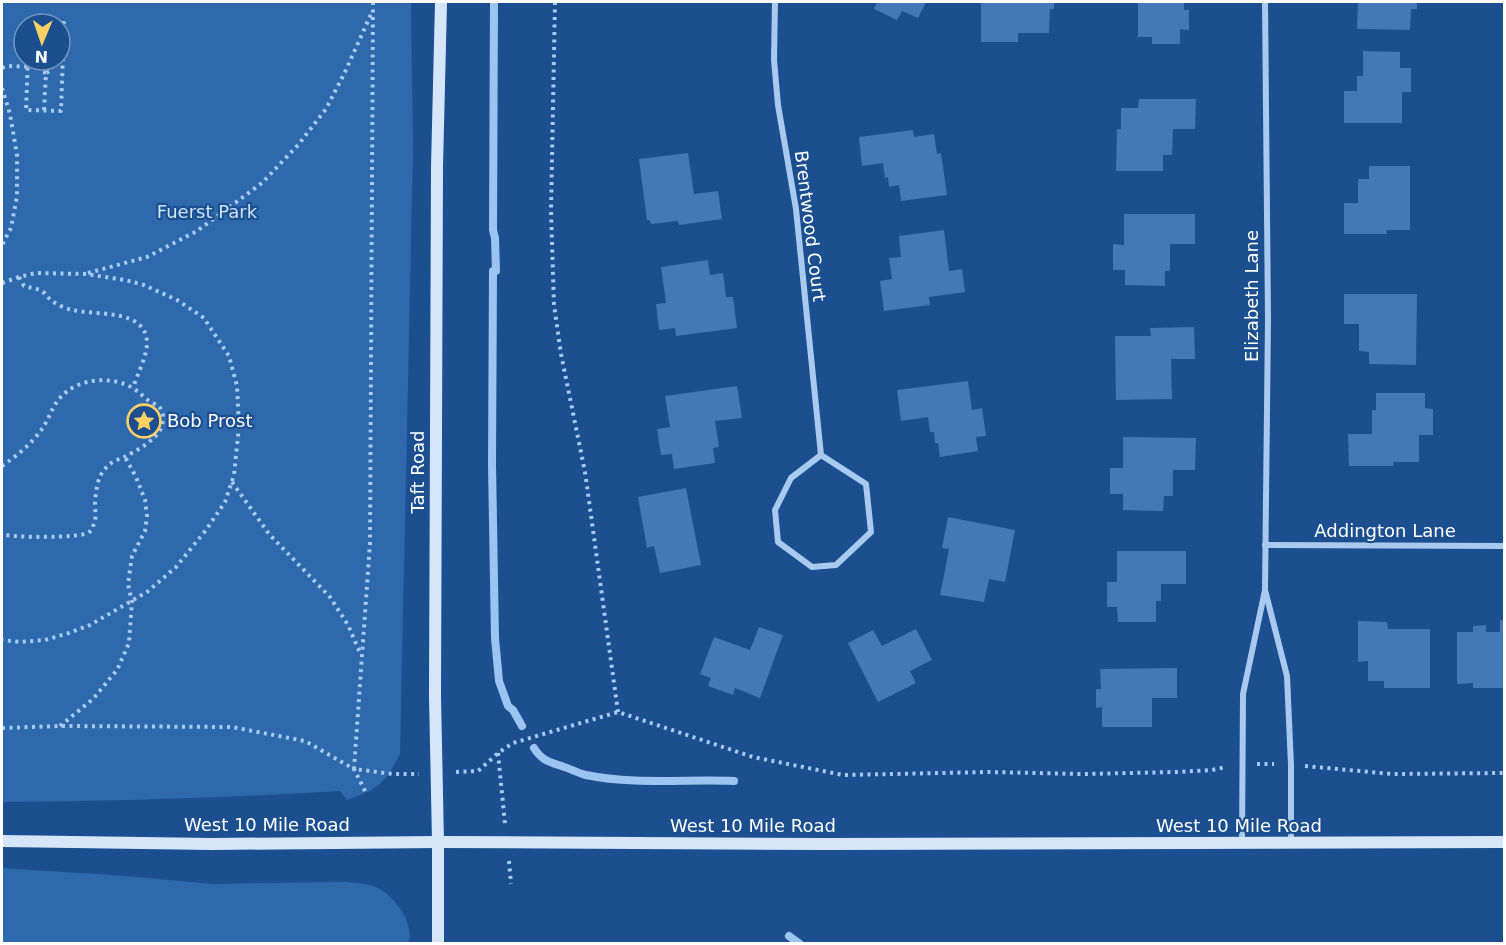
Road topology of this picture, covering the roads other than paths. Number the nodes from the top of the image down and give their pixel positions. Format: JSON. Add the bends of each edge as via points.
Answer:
{"nodes":[{"id":1,"x":441,"y":2,"type":"edge"},
{"id":2,"x":775,"y":2,"type":"edge"},
{"id":3,"x":1265,"y":2,"type":"edge"},
{"id":4,"x":820,"y":455,"type":"junction"},
{"id":5,"x":1265,"y":545,"type":"junction"},
{"id":6,"x":1504,"y":546,"type":"edge"},
{"id":7,"x":1266,"y":590,"type":"junction"},
{"id":8,"x":2,"y":841,"type":"edge"},
{"id":9,"x":438,"y":842,"type":"junction"},
{"id":10,"x":1504,"y":842,"type":"edge"},
{"id":11,"x":1291,"y":843,"type":"junction"},
{"id":12,"x":1242,"y":844,"type":"junction"},
{"id":13,"x":438,"y":944,"type":"edge"}],
"edges":[{"from":1,"to":9,"type":"main road","name":"Taft Road","via":[[435,696]]},
{"from":2,"to":4,"type":"street","name":"Brentwood Court","via":[[778,105],[796,209]]},
{"from":3,"to":5,"type":"street","name":"Elizabeth Lane"},
{"from":4,"to":4,"type":"street","via":[[791,478],[775,510],[778,542],[812,567],[836,565],[871,532],[866,484]]},
{"from":5,"to":6,"type":"street","name":"Addington Lane"},
{"from":5,"to":7,"type":"street","name":"Elizabeth Lane"},
{"from":7,"to":11,"type":"street","name":"Elizabeth Lane","via":[[1287,676]]},
{"from":7,"to":12,"type":"street","name":"Elizabeth Lane","via":[[1243,694]]},
{"from":8,"to":9,"type":"main road","name":"West 10 Mile Road"},
{"from":9,"to":12,"type":"main road","name":"West 10 Mile Road"},
{"from":9,"to":13,"type":"main road","name":"Taft Road"},
{"from":10,"to":11,"type":"main road","name":"West 10 Mile Road"},
{"from":11,"to":12,"type":"main road","name":"West 10 Mile Road"}]}
